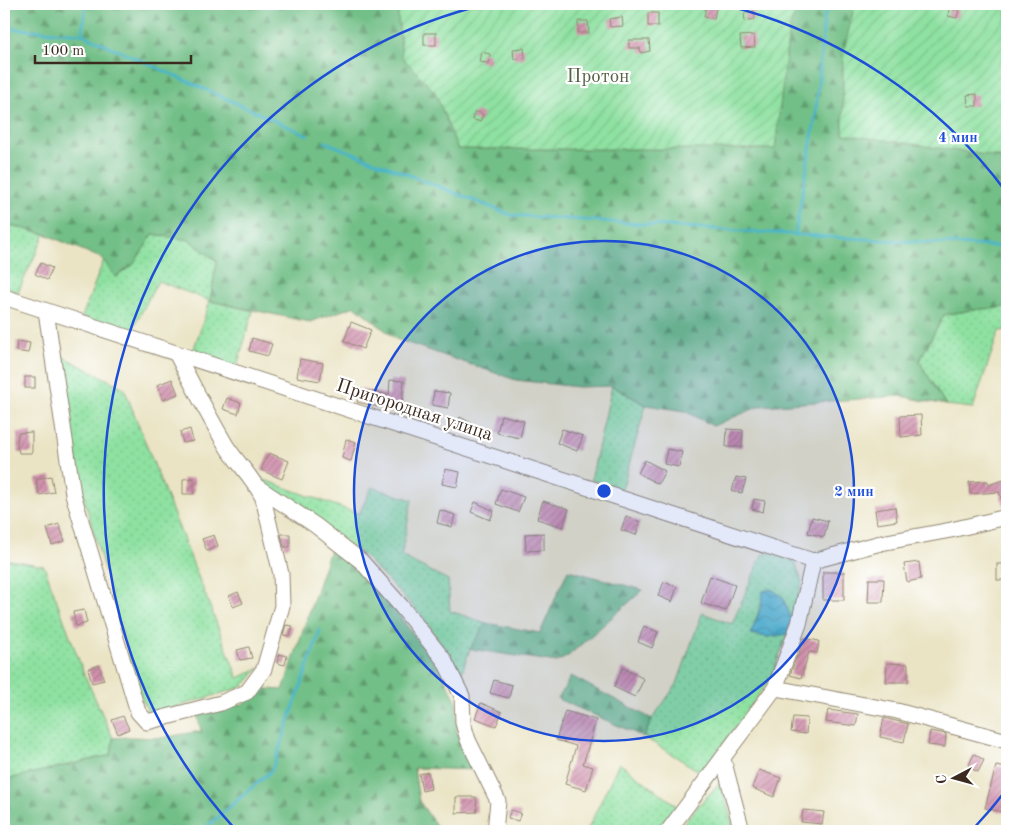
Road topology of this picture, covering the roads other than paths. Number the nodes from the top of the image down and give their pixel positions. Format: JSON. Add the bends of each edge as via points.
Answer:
{"nodes":[{"id":1,"x":4,"y":297,"type":"edge"},
{"id":2,"x":46,"y":311,"type":"junction"},
{"id":3,"x":177,"y":354,"type":"junction"},
{"id":4,"x":258,"y":488,"type":"junction"},
{"id":5,"x":1007,"y":517,"type":"edge"},
{"id":6,"x":813,"y":561,"type":"junction"},
{"id":7,"x":775,"y":688,"type":"junction"},
{"id":8,"x":1007,"y":742,"type":"edge"},
{"id":9,"x":723,"y":759,"type":"junction"},
{"id":10,"x":495,"y":831,"type":"edge"},
{"id":11,"x":668,"y":831,"type":"edge"},
{"id":12,"x":742,"y":831,"type":"edge"}],
"edges":[{"from":1,"to":2,"type":"street","name":"Пригородная улица"},
{"from":2,"to":3,"type":"street","name":"Пригородная улица"},
{"from":2,"to":4,"type":"street","via":[[73,494],[138,712],[147,722],[221,703],[246,692],[264,670],[282,606],[281,574],[264,498]]},
{"from":3,"to":4,"type":"street","via":[[228,449]]},
{"from":3,"to":6,"type":"street","name":"Пригородная улица"},
{"from":4,"to":10,"type":"street","via":[[315,525],[361,561],[444,660],[462,696],[463,723],[468,740],[498,801]]},
{"from":5,"to":6,"type":"street"},
{"from":6,"to":7,"type":"street","via":[[799,624]]},
{"from":7,"to":8,"type":"street","via":[[898,711]]},
{"from":7,"to":9,"type":"street"},
{"from":9,"to":11,"type":"street"},
{"from":9,"to":12,"type":"street"}]}
